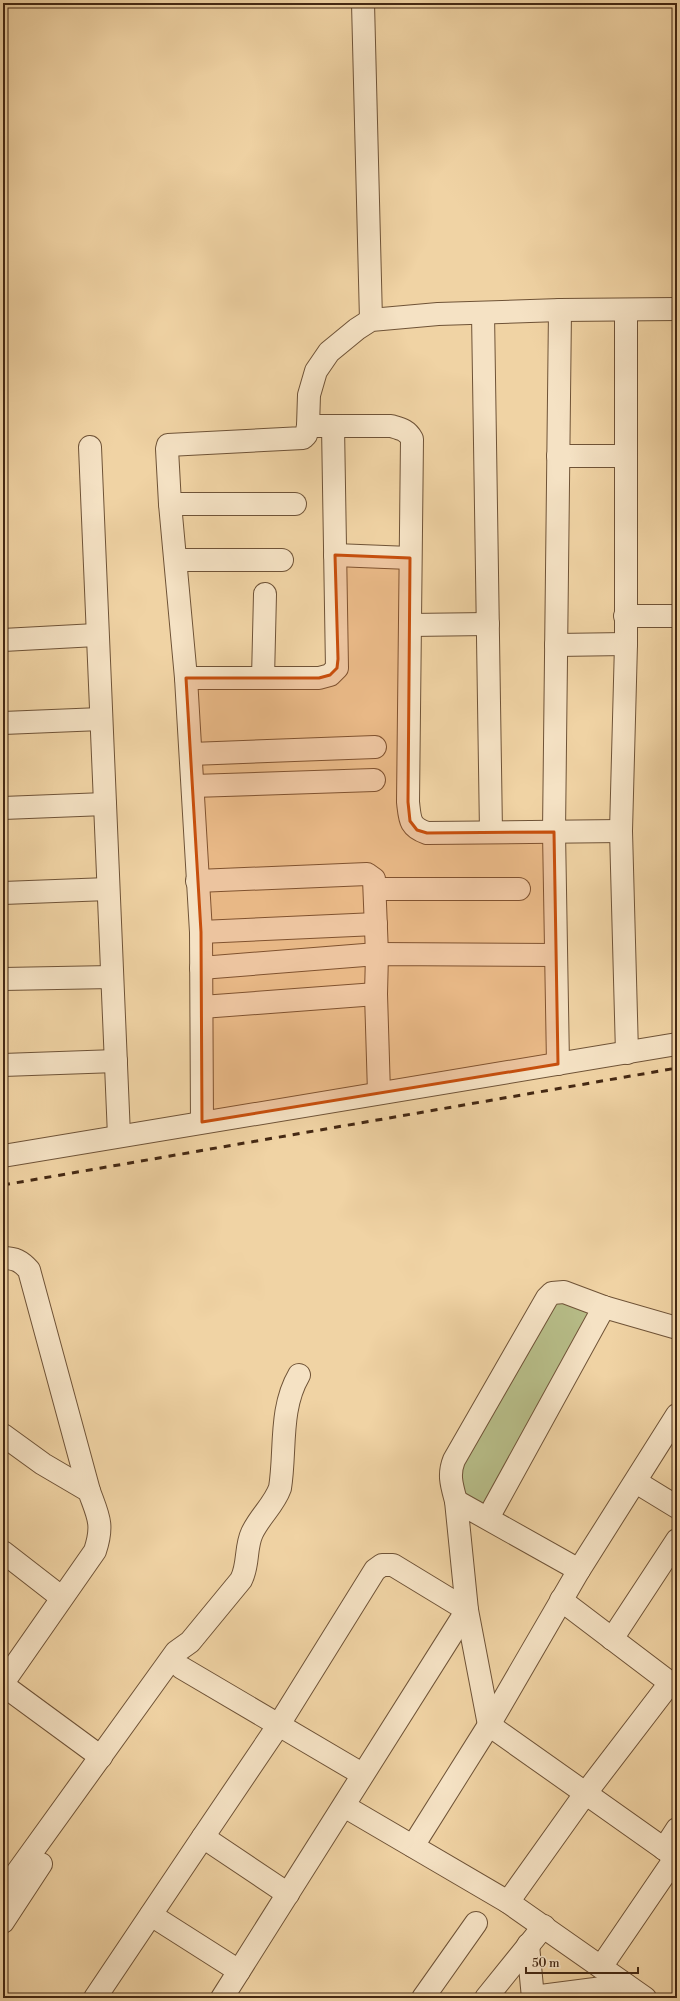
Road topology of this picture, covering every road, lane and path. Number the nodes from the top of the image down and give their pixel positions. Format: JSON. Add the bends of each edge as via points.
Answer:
{"nodes":[{"id":1,"x":363,"y":3,"type":"edge"},
{"id":2,"x":677,"y":309,"type":"edge"},
{"id":3,"x":560,"y":310,"type":"junction"},
{"id":4,"x":626,"y":310,"type":"junction"},
{"id":5,"x":483,"y":314,"type":"junction"},
{"id":6,"x":371,"y":320,"type":"junction"},
{"id":7,"x":308,"y":426,"type":"junction"},
{"id":8,"x":333,"y":426,"type":"junction"},
{"id":9,"x":90,"y":447,"type":"dead end"},
{"id":10,"x":558,"y":456,"type":"junction"},
{"id":11,"x":625,"y":456,"type":"junction"},
{"id":12,"x":170,"y":504,"type":"junction"},
{"id":13,"x":295,"y":504,"type":"dead end"},
{"id":14,"x":335,"y":555,"type":"junction"},
{"id":15,"x":410,"y":558,"type":"junction"},
{"id":16,"x":176,"y":560,"type":"junction"},
{"id":17,"x":282,"y":560,"type":"dead end"},
{"id":18,"x":265,"y":594,"type":"dead end"},
{"id":19,"x":625,"y":616,"type":"junction"},
{"id":20,"x":677,"y":616,"type":"edge"},
{"id":21,"x":488,"y":624,"type":"junction"},
{"id":22,"x":410,"y":625,"type":"junction"},
{"id":23,"x":96,"y":635,"type":"junction"},
{"id":24,"x":3,"y":640,"type":"edge"},
{"id":25,"x":626,"y":644,"type":"junction"},
{"id":26,"x":556,"y":645,"type":"junction"},
{"id":27,"x":186,"y":678,"type":"junction"},
{"id":28,"x":263,"y":678,"type":"junction"},
{"id":29,"x":101,"y":719,"type":"junction"},
{"id":30,"x":3,"y":723,"type":"edge"},
{"id":31,"x":375,"y":747,"type":"dead end"},
{"id":32,"x":191,"y":754,"type":"junction"},
{"id":33,"x":374,"y":780,"type":"dead end"},
{"id":34,"x":193,"y":786,"type":"junction"},
{"id":35,"x":105,"y":804,"type":"junction"},
{"id":36,"x":3,"y":808,"type":"edge"},
{"id":37,"x":622,"y":831,"type":"junction"},
{"id":38,"x":491,"y":832,"type":"junction"},
{"id":39,"x":554,"y":832,"type":"junction"},
{"id":40,"x":197,"y":881,"type":"junction"},
{"id":41,"x":108,"y":889,"type":"junction"},
{"id":42,"x":375,"y":889,"type":"junction"},
{"id":43,"x":519,"y":890,"type":"dead end"},
{"id":44,"x":3,"y":893,"type":"edge"},
{"id":45,"x":376,"y":924,"type":"junction"},
{"id":46,"x":201,"y":932,"type":"junction"},
{"id":47,"x":377,"y":954,"type":"junction"},
{"id":48,"x":556,"y":955,"type":"junction"},
{"id":49,"x":201,"y":968,"type":"junction"},
{"id":50,"x":112,"y":977,"type":"junction"},
{"id":51,"x":3,"y":980,"type":"edge"},
{"id":52,"x":376,"y":994,"type":"junction"},
{"id":53,"x":202,"y":1007,"type":"junction"},
{"id":54,"x":677,"y":1044,"type":"edge"},
{"id":55,"x":627,"y":1052,"type":"junction"},
{"id":56,"x":116,"y":1061,"type":"junction"},
{"id":57,"x":558,"y":1064,"type":"junction"},
{"id":58,"x":3,"y":1065,"type":"edge"},
{"id":59,"x":379,"y":1093,"type":"junction"},
{"id":60,"x":202,"y":1122,"type":"junction"},
{"id":61,"x":119,"y":1136,"type":"junction"},
{"id":62,"x":3,"y":1156,"type":"edge"},
{"id":63,"x":3,"y":1258,"type":"edge"},
{"id":64,"x":604,"y":1307,"type":"junction"},
{"id":65,"x":677,"y":1328,"type":"edge"},
{"id":66,"x":299,"y":1375,"type":"dead end"},
{"id":67,"x":677,"y":1414,"type":"edge"},
{"id":68,"x":3,"y":1435,"type":"edge"},
{"id":69,"x":636,"y":1482,"type":"junction"},
{"id":70,"x":89,"y":1491,"type":"junction"},
{"id":71,"x":456,"y":1501,"type":"junction"},
{"id":72,"x":677,"y":1507,"type":"edge"},
{"id":73,"x":488,"y":1518,"type":"junction"},
{"id":74,"x":677,"y":1540,"type":"edge"},
{"id":75,"x":3,"y":1552,"type":"edge"},
{"id":76,"x":579,"y":1570,"type":"junction"},
{"id":77,"x":61,"y":1597,"type":"junction"},
{"id":78,"x":561,"y":1600,"type":"junction"},
{"id":79,"x":467,"y":1610,"type":"junction"},
{"id":80,"x":612,"y":1639,"type":"junction"},
{"id":81,"x":190,"y":1642,"type":"junction"},
{"id":82,"x":182,"y":1668,"type":"junction"},
{"id":83,"x":3,"y":1684,"type":"edge"},
{"id":84,"x":673,"y":1686,"type":"edge"},
{"id":85,"x":489,"y":1725,"type":"junction"},
{"id":86,"x":278,"y":1726,"type":"junction"},
{"id":87,"x":101,"y":1757,"type":"junction"},
{"id":88,"x":362,"y":1774,"type":"junction"},
{"id":89,"x":585,"y":1794,"type":"junction"},
{"id":90,"x":344,"y":1806,"type":"junction"},
{"id":91,"x":677,"y":1829,"type":"edge"},
{"id":92,"x":203,"y":1837,"type":"junction"},
{"id":93,"x":413,"y":1846,"type":"junction"},
{"id":94,"x":672,"y":1855,"type":"edge"},
{"id":95,"x":3,"y":1892,"type":"edge"},
{"id":96,"x":288,"y":1894,"type":"junction"},
{"id":97,"x":508,"y":1902,"type":"junction"},
{"id":98,"x":151,"y":1915,"type":"junction"},
{"id":99,"x":3,"y":1922,"type":"edge"},
{"id":100,"x":476,"y":1923,"type":"dead end"},
{"id":101,"x":544,"y":1926,"type":"junction"},
{"id":102,"x":528,"y":1945,"type":"junction"},
{"id":103,"x":601,"y":1967,"type":"junction"},
{"id":104,"x":239,"y":1971,"type":"junction"},
{"id":105,"x":626,"y":1985,"type":"junction"},
{"id":106,"x":533,"y":1997,"type":"edge"},
{"id":107,"x":95,"y":1998,"type":"edge"},
{"id":108,"x":222,"y":1998,"type":"edge"},
{"id":109,"x":423,"y":1998,"type":"edge"},
{"id":110,"x":486,"y":1998,"type":"edge"},
{"id":111,"x":645,"y":1998,"type":"edge"}],
"edges":[{"from":1,"to":6,"type":"street"},
{"from":2,"to":4,"type":"street"},
{"from":3,"to":4,"type":"street"},
{"from":3,"to":5,"type":"street"},
{"from":3,"to":10,"type":"street"},
{"from":4,"to":11,"type":"street"},
{"from":5,"to":6,"type":"street","via":[[431,314]]},
{"from":5,"to":21,"type":"street"},
{"from":6,"to":7,"type":"street","via":[[329,352],[316,371],[309,395]]},
{"from":7,"to":8,"type":"street"},
{"from":7,"to":12,"type":"street","via":[[306,435],[299,439],[168,445]]},
{"from":8,"to":14,"type":"street"},
{"from":8,"to":15,"type":"street","via":[[391,426],[402,429],[412,439]]},
{"from":9,"to":23,"type":"street"},
{"from":10,"to":11,"type":"street"},
{"from":10,"to":26,"type":"street"},
{"from":11,"to":19,"type":"street"},
{"from":12,"to":13,"type":"street"},
{"from":12,"to":16,"type":"street"},
{"from":14,"to":15,"type":"street"},
{"from":14,"to":28,"type":"street","via":[[337,668],[330,675],[320,678]]},
{"from":15,"to":22,"type":"street"},
{"from":16,"to":17,"type":"street"},
{"from":16,"to":27,"type":"street"},
{"from":18,"to":28,"type":"street"},
{"from":19,"to":20,"type":"street"},
{"from":19,"to":25,"type":"street"},
{"from":21,"to":22,"type":"street"},
{"from":21,"to":38,"type":"street"},
{"from":22,"to":38,"type":"street","via":[[410,821],[417,830],[428,833]]},
{"from":23,"to":24,"type":"street"},
{"from":23,"to":29,"type":"street"},
{"from":25,"to":26,"type":"street"},
{"from":25,"to":37,"type":"street"},
{"from":26,"to":39,"type":"street"},
{"from":27,"to":28,"type":"street"},
{"from":27,"to":32,"type":"street"},
{"from":29,"to":30,"type":"street"},
{"from":29,"to":35,"type":"street"},
{"from":31,"to":32,"type":"street"},
{"from":32,"to":34,"type":"street"},
{"from":33,"to":34,"type":"street"},
{"from":34,"to":40,"type":"street"},
{"from":35,"to":36,"type":"street"},
{"from":35,"to":41,"type":"street"},
{"from":37,"to":39,"type":"street"},
{"from":37,"to":55,"type":"street"},
{"from":38,"to":39,"type":"street"},
{"from":39,"to":48,"type":"street"},
{"from":40,"to":42,"type":"street","via":[[367,874],[374,879]]},
{"from":40,"to":46,"type":"street"},
{"from":41,"to":44,"type":"street"},
{"from":41,"to":50,"type":"street"},
{"from":42,"to":43,"type":"street"},
{"from":42,"to":45,"type":"street"},
{"from":45,"to":46,"type":"street"},
{"from":45,"to":47,"type":"street"},
{"from":46,"to":49,"type":"street"},
{"from":47,"to":48,"type":"street"},
{"from":47,"to":49,"type":"street"},
{"from":47,"to":52,"type":"street"},
{"from":48,"to":57,"type":"street"},
{"from":49,"to":53,"type":"street"},
{"from":50,"to":51,"type":"street"},
{"from":50,"to":56,"type":"street"},
{"from":52,"to":53,"type":"street"},
{"from":52,"to":59,"type":"street"},
{"from":53,"to":60,"type":"street"},
{"from":54,"to":55,"type":"street"},
{"from":55,"to":57,"type":"street"},
{"from":56,"to":58,"type":"street"},
{"from":56,"to":61,"type":"street"},
{"from":57,"to":59,"type":"street"},
{"from":59,"to":60,"type":"street"},
{"from":60,"to":61,"type":"street"},
{"from":61,"to":62,"type":"street"},
{"from":63,"to":70,"type":"street","via":[[22,1262],[28,1270]]},
{"from":64,"to":65,"type":"street"},
{"from":64,"to":71,"type":"street","via":[[558,1291],[547,1298],[454,1460],[450,1476]]},
{"from":64,"to":73,"type":"street"},
{"from":66,"to":81,"type":"street","via":[[291,1388],[286,1409],[282,1476],[276,1499],[252,1534],[246,1570],[241,1580]]},
{"from":67,"to":69,"type":"street"},
{"from":68,"to":70,"type":"street","via":[[43,1464]]},
{"from":69,"to":72,"type":"street"},
{"from":69,"to":76,"type":"street"},
{"from":70,"to":77,"type":"street","via":[[99,1520],[100,1534],[95,1551]]},
{"from":71,"to":73,"type":"street"},
{"from":71,"to":79,"type":"street"},
{"from":73,"to":76,"type":"street"},
{"from":74,"to":80,"type":"street"},
{"from":75,"to":77,"type":"street"},
{"from":76,"to":78,"type":"street"},
{"from":77,"to":83,"type":"street"},
{"from":78,"to":80,"type":"street"},
{"from":78,"to":85,"type":"street"},
{"from":79,"to":85,"type":"street"},
{"from":79,"to":86,"type":"street","via":[[393,1565],[382,1564],[375,1570]]},
{"from":79,"to":88,"type":"street"},
{"from":80,"to":84,"type":"street"},
{"from":81,"to":82,"type":"street","via":[[188,1657]]},
{"from":81,"to":87,"type":"street","via":[[176,1652]]},
{"from":82,"to":86,"type":"street"},
{"from":82,"to":99,"type":"street","via":[[59,1835]]},
{"from":83,"to":87,"type":"street"},
{"from":84,"to":89,"type":"street"},
{"from":85,"to":89,"type":"street"},
{"from":85,"to":93,"type":"street"},
{"from":86,"to":88,"type":"street"},
{"from":86,"to":92,"type":"street"},
{"from":87,"to":95,"type":"street"},
{"from":88,"to":90,"type":"street"},
{"from":89,"to":94,"type":"street"},
{"from":89,"to":97,"type":"street"},
{"from":90,"to":93,"type":"street"},
{"from":90,"to":96,"type":"street"},
{"from":91,"to":94,"type":"street"},
{"from":92,"to":96,"type":"street"},
{"from":92,"to":98,"type":"street"},
{"from":93,"to":97,"type":"street"},
{"from":94,"to":103,"type":"street"},
{"from":96,"to":104,"type":"street"},
{"from":97,"to":101,"type":"street"},
{"from":98,"to":104,"type":"street"},
{"from":98,"to":107,"type":"street"},
{"from":100,"to":109,"type":"street"},
{"from":101,"to":102,"type":"street"},
{"from":101,"to":103,"type":"street"},
{"from":102,"to":106,"type":"street"},
{"from":102,"to":110,"type":"street"},
{"from":103,"to":105,"type":"street"},
{"from":104,"to":108,"type":"street"},
{"from":105,"to":106,"type":"street"},
{"from":105,"to":111,"type":"street"}]}
